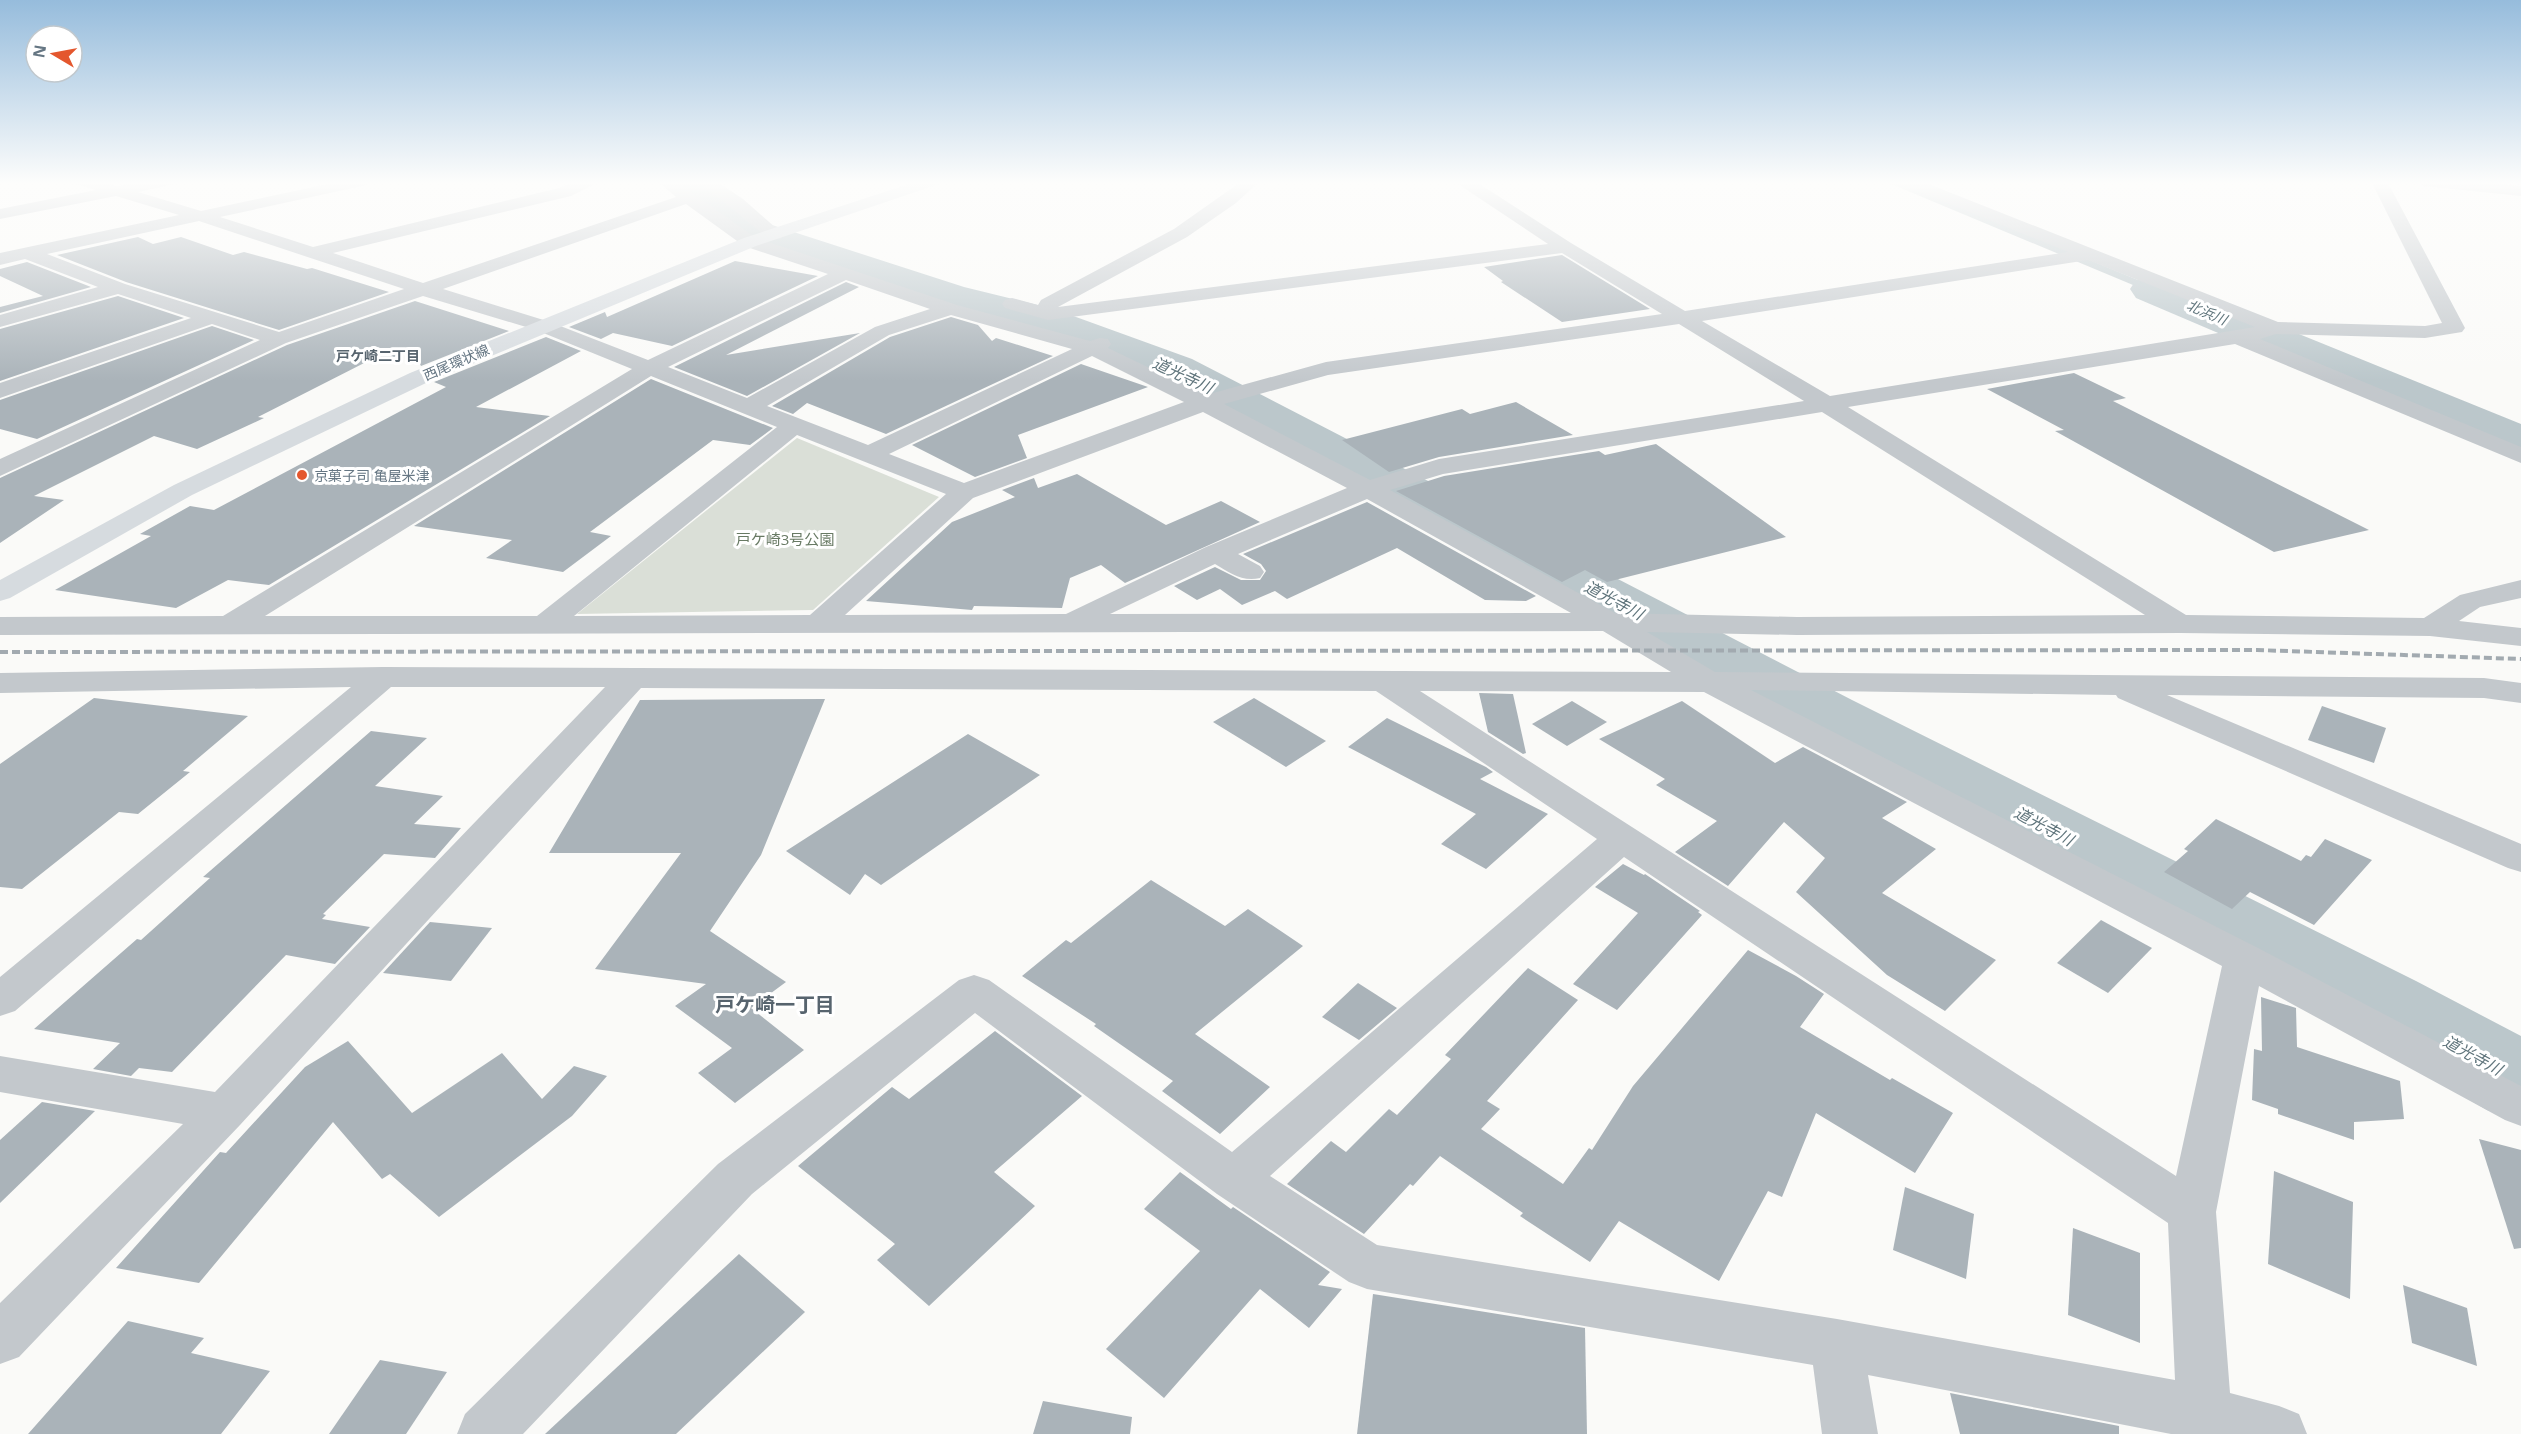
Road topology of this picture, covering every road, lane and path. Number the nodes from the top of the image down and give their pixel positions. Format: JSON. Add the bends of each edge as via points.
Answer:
{"nodes":[{"id":1,"x":50,"y":248,"type":"edge"},
{"id":2,"x":297,"y":248,"type":"edge"},
{"id":3,"x":333,"y":248,"type":"edge"},
{"id":4,"x":542,"y":248,"type":"edge"},
{"id":5,"x":736,"y":248,"type":"edge"},
{"id":6,"x":783,"y":248,"type":"edge"},
{"id":7,"x":804,"y":248,"type":"edge"},
{"id":8,"x":1152,"y":248,"type":"edge"},
{"id":9,"x":1565,"y":248,"type":"joint"},
{"id":10,"x":2061,"y":248,"type":"edge"},
{"id":11,"x":2414,"y":248,"type":"edge"},
{"id":12,"x":26,"y":253,"type":"junction"},
{"id":13,"x":312,"y":253,"type":"junction"},
{"id":14,"x":2079,"y":256,"type":"junction"},
{"id":15,"x":0,"y":259,"type":"edge"},
{"id":16,"x":875,"y":264,"type":"dead end"},
{"id":17,"x":844,"y":274,"type":"junction"},
{"id":18,"x":118,"y":288,"type":"junction"},
{"id":19,"x":422,"y":289,"type":"junction"},
{"id":20,"x":990,"y":298,"type":"dead end"},
{"id":21,"x":950,"y":309,"type":"junction"},
{"id":22,"x":1048,"y":314,"type":"junction"},
{"id":23,"x":1685,"y":317,"type":"junction"},
{"id":24,"x":211,"y":318,"type":"junction"},
{"id":25,"x":0,"y":321,"type":"edge"},
{"id":26,"x":543,"y":326,"type":"junction"},
{"id":27,"x":2257,"y":333,"type":"junction"},
{"id":28,"x":279,"y":339,"type":"junction"},
{"id":29,"x":1098,"y":345,"type":"junction"},
{"id":30,"x":647,"y":369,"type":"junction"},
{"id":31,"x":0,"y":391,"type":"edge"},
{"id":32,"x":1205,"y":403,"type":"junction"},
{"id":33,"x":1826,"y":404,"type":"junction"},
{"id":34,"x":750,"y":406,"type":"junction"},
{"id":35,"x":793,"y":426,"type":"junction"},
{"id":36,"x":869,"y":454,"type":"junction"},
{"id":37,"x":2521,"y":456,"type":"edge"},
{"id":38,"x":0,"y":468,"type":"edge"},
{"id":39,"x":1369,"y":489,"type":"junction"},
{"id":40,"x":964,"y":492,"type":"junction"},
{"id":41,"x":1216,"y":553,"type":"junction"},
{"id":42,"x":1250,"y":572,"type":"dead end"},
{"id":43,"x":2521,"y":589,"type":"edge"},
{"id":44,"x":0,"y":592,"type":"edge"},
{"id":45,"x":1610,"y":622,"type":"junction"},
{"id":46,"x":819,"y":623,"type":"junction"},
{"id":47,"x":1068,"y":623,"type":"junction"},
{"id":48,"x":231,"y":624,"type":"junction"},
{"id":49,"x":2180,"y":624,"type":"junction"},
{"id":50,"x":0,"y":626,"type":"edge"},
{"id":51,"x":543,"y":626,"type":"junction"},
{"id":52,"x":2430,"y":627,"type":"junction"},
{"id":53,"x":2521,"y":637,"type":"edge"},
{"id":54,"x":383,"y":677,"type":"junction"},
{"id":55,"x":632,"y":678,"type":"junction"},
{"id":56,"x":1383,"y":681,"type":"junction"},
{"id":57,"x":1718,"y":681,"type":"junction"},
{"id":58,"x":0,"y":683,"type":"edge"},
{"id":59,"x":2116,"y":685,"type":"junction"},
{"id":60,"x":2521,"y":693,"type":"edge"},
{"id":61,"x":1623,"y":837,"type":"junction"},
{"id":62,"x":2521,"y":858,"type":"edge"},
{"id":63,"x":2244,"y":959,"type":"junction"},
{"id":64,"x":0,"y":1000,"type":"edge"},
{"id":65,"x":0,"y":1074,"type":"edge"},
{"id":66,"x":2521,"y":1107,"type":"edge"},
{"id":67,"x":224,"y":1112,"type":"junction"},
{"id":68,"x":1234,"y":1179,"type":"junction"},
{"id":69,"x":2192,"y":1212,"type":"junction"},
{"id":70,"x":0,"y":1339,"type":"edge"},
{"id":71,"x":1837,"y":1344,"type":"junction"},
{"id":72,"x":2204,"y":1413,"type":"junction"},
{"id":73,"x":485,"y":1434,"type":"edge"},
{"id":74,"x":1850,"y":1434,"type":"edge"},
{"id":75,"x":2279,"y":1434,"type":"edge"}],
"edges":[{"from":1,"to":12,"type":"street"},
{"from":2,"to":13,"type":"street"},
{"from":3,"to":13,"type":"street"},
{"from":4,"to":19,"type":"street"},
{"from":5,"to":26,"type":"main road","name":"西尾環状線"},
{"from":6,"to":17,"type":"street"},
{"from":7,"to":16,"type":"street"},
{"from":8,"to":22,"type":"street","via":[[1048,304]]},
{"from":9,"to":22,"type":"street"},
{"from":9,"to":23,"type":"street"},
{"from":10,"to":14,"type":"street"},
{"from":11,"to":27,"type":"street","via":[[2455,328],[2424,332]]},
{"from":12,"to":15,"type":"street"},
{"from":12,"to":18,"type":"street"},
{"from":13,"to":19,"type":"street"},
{"from":14,"to":23,"type":"street"},
{"from":14,"to":27,"type":"street"},
{"from":17,"to":21,"type":"street"},
{"from":17,"to":30,"type":"street"},
{"from":18,"to":24,"type":"street"},
{"from":18,"to":25,"type":"street"},
{"from":19,"to":26,"type":"street"},
{"from":19,"to":28,"type":"street"},
{"from":20,"to":22,"type":"street"},
{"from":21,"to":29,"type":"street"},
{"from":21,"to":34,"type":"street","via":[[882,332]]},
{"from":22,"to":29,"type":"street"},
{"from":23,"to":32,"type":"street","via":[[1326,369]]},
{"from":23,"to":33,"type":"street"},
{"from":24,"to":28,"type":"street"},
{"from":24,"to":31,"type":"street"},
{"from":26,"to":30,"type":"street"},
{"from":26,"to":44,"type":"main road","name":"西尾環状線","via":[[418,378],[183,490]]},
{"from":27,"to":33,"type":"street"},
{"from":27,"to":37,"type":"street"},
{"from":28,"to":38,"type":"street"},
{"from":29,"to":32,"type":"street"},
{"from":29,"to":36,"type":"street"},
{"from":30,"to":34,"type":"street"},
{"from":30,"to":48,"type":"street"},
{"from":32,"to":39,"type":"street"},
{"from":32,"to":40,"type":"street"},
{"from":33,"to":39,"type":"street","via":[[1439,467]]},
{"from":33,"to":49,"type":"street"},
{"from":34,"to":35,"type":"street"},
{"from":35,"to":36,"type":"street"},
{"from":35,"to":51,"type":"street"},
{"from":36,"to":40,"type":"street"},
{"from":39,"to":41,"type":"street"},
{"from":39,"to":45,"type":"street"},
{"from":40,"to":46,"type":"street"},
{"from":41,"to":42,"type":"street"},
{"from":41,"to":47,"type":"street"},
{"from":43,"to":52,"type":"street","via":[[2470,601]]},
{"from":45,"to":47,"type":"street"},
{"from":45,"to":49,"type":"street","via":[[1797,626]]},
{"from":45,"to":57,"type":"street"},
{"from":46,"to":47,"type":"street"},
{"from":46,"to":51,"type":"street"},
{"from":48,"to":50,"type":"street"},
{"from":48,"to":51,"type":"street"},
{"from":49,"to":52,"type":"street"},
{"from":52,"to":53,"type":"street"},
{"from":54,"to":55,"type":"street"},
{"from":54,"to":58,"type":"street"},
{"from":54,"to":64,"type":"street"},
{"from":55,"to":56,"type":"street"},
{"from":55,"to":67,"type":"street"},
{"from":56,"to":57,"type":"street"},
{"from":56,"to":61,"type":"street"},
{"from":57,"to":59,"type":"street"},
{"from":57,"to":63,"type":"street"},
{"from":59,"to":60,"type":"street","via":[[2484,688]]},
{"from":59,"to":62,"type":"street"},
{"from":61,"to":68,"type":"street"},
{"from":61,"to":69,"type":"street"},
{"from":63,"to":66,"type":"street"},
{"from":63,"to":69,"type":"street"},
{"from":65,"to":67,"type":"street"},
{"from":67,"to":70,"type":"street"},
{"from":68,"to":71,"type":"street","via":[[1367,1266]]},
{"from":68,"to":73,"type":"street","via":[[974,991],[735,1179]]},
{"from":69,"to":72,"type":"street"},
{"from":71,"to":72,"type":"street"},
{"from":71,"to":74,"type":"street"},
{"from":72,"to":75,"type":"street"}]}
